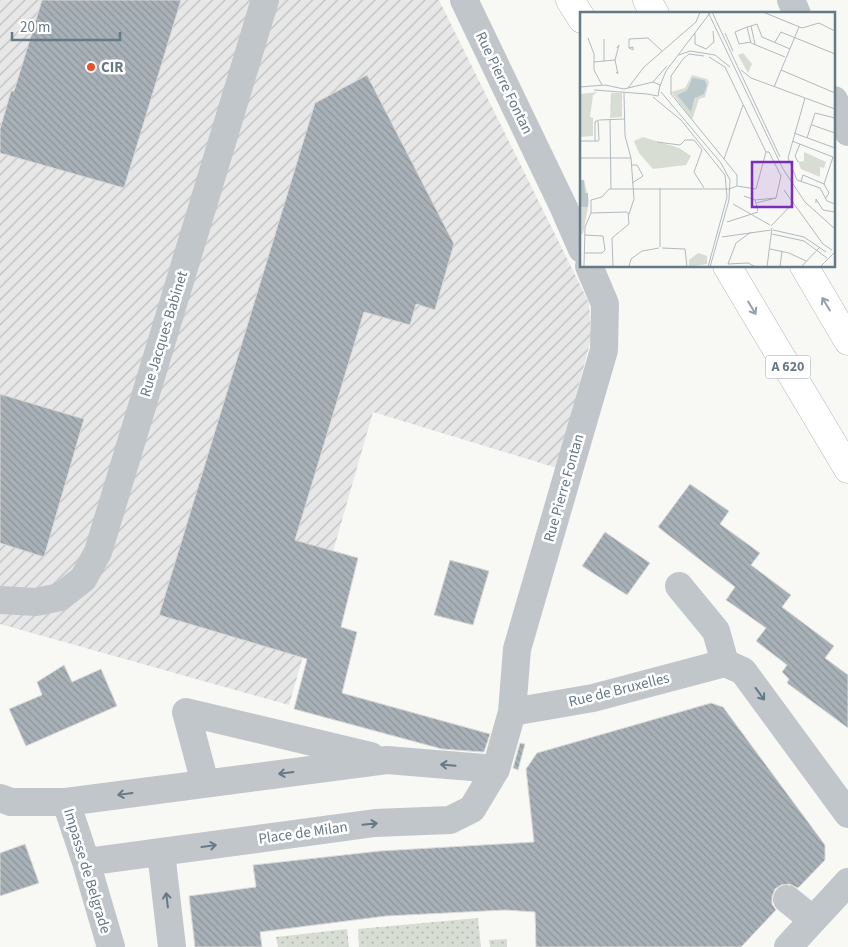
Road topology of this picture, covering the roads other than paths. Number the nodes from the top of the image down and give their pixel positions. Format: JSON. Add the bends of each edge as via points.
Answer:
{"nodes":[{"id":1,"x":264,"y":0,"type":"edge"},
{"id":2,"x":464,"y":0,"type":"edge"},
{"id":3,"x":570,"y":0,"type":"edge"},
{"id":4,"x":647,"y":0,"type":"edge"},
{"id":5,"x":791,"y":0,"type":"edge"},
{"id":6,"x":654,"y":12,"type":"edge"},
{"id":7,"x":796,"y":12,"type":"edge"},
{"id":8,"x":580,"y":17,"type":"edge"},
{"id":9,"x":836,"y":105,"type":"edge"},
{"id":10,"x":848,"y":132,"type":"edge"},
{"id":11,"x":580,"y":244,"type":"edge"},
{"id":12,"x":590,"y":268,"type":"edge"},
{"id":13,"x":728,"y":268,"type":"edge"},
{"id":14,"x":805,"y":268,"type":"edge"},
{"id":15,"x":848,"y":341,"type":"edge"},
{"id":16,"x":848,"y":468,"type":"edge"},
{"id":17,"x":679,"y":586,"type":"dead end"},
{"id":18,"x":0,"y":600,"type":"edge"},
{"id":19,"x":725,"y":663,"type":"junction"},
{"id":20,"x":512,"y":712,"type":"junction"},
{"id":21,"x":387,"y":760,"type":"junction"},
{"id":22,"x":496,"y":769,"type":"junction"},
{"id":23,"x":205,"y":783,"type":"junction"},
{"id":24,"x":0,"y":798,"type":"edge"},
{"id":25,"x":66,"y":802,"type":"junction"},
{"id":26,"x":848,"y":814,"type":"edge"},
{"id":27,"x":161,"y":852,"type":"junction"},
{"id":28,"x":86,"y":862,"type":"junction"},
{"id":29,"x":848,"y":882,"type":"edge"},
{"id":30,"x":787,"y":899,"type":"dead end"},
{"id":31,"x":813,"y":920,"type":"junction"},
{"id":32,"x":111,"y":947,"type":"edge"},
{"id":33,"x":172,"y":947,"type":"edge"},
{"id":34,"x":788,"y":947,"type":"edge"}],
"edges":[{"from":1,"to":18,"type":"street","name":"Rue Jacques Babinet","via":[[98,552],[83,579],[60,597],[36,602]]},
{"from":2,"to":11,"type":"street","name":"Rue Pierre Fontan"},
{"from":3,"to":8,"type":"highway"},
{"from":4,"to":6,"type":"highway"},
{"from":5,"to":7,"type":"street"},
{"from":9,"to":10,"type":"street"},
{"from":12,"to":20,"type":"street","name":"Rue Pierre Fontan","via":[[605,304],[604,350],[517,649]]},
{"from":13,"to":16,"type":"highway","number":"A 620","one_way":true},
{"from":15,"to":14,"type":"highway","one_way":true},
{"from":17,"to":19,"type":"street","via":[[716,631]]},
{"from":19,"to":20,"type":"street","name":"Rue de Bruxelles","via":[[593,698]]},
{"from":19,"to":26,"type":"street","one_way":true,"via":[[743,671]]},
{"from":20,"to":22,"type":"street","name":"Place de Milan"},
{"from":22,"to":21,"type":"street","one_way":true},
{"from":21,"to":23,"type":"street","one_way":true},
{"from":21,"to":23,"type":"street","via":[[186,712]]},
{"from":27,"to":22,"type":"street","name":"Place de Milan","one_way":true,"via":[[375,823],[450,820],[472,809]]},
{"from":23,"to":25,"type":"street","one_way":true},
{"from":24,"to":25,"type":"street","name":"Impasse de Belgrade","via":[[12,802]]},
{"from":25,"to":28,"type":"street","name":"Impasse de Belgrade"},
{"from":27,"to":28,"type":"street","name":"Place de Milan"},
{"from":33,"to":27,"type":"street","one_way":true},
{"from":28,"to":32,"type":"street","name":"Impasse de Belgrade"},
{"from":29,"to":31,"type":"street"},
{"from":30,"to":31,"type":"street"},
{"from":31,"to":34,"type":"street"}]}
